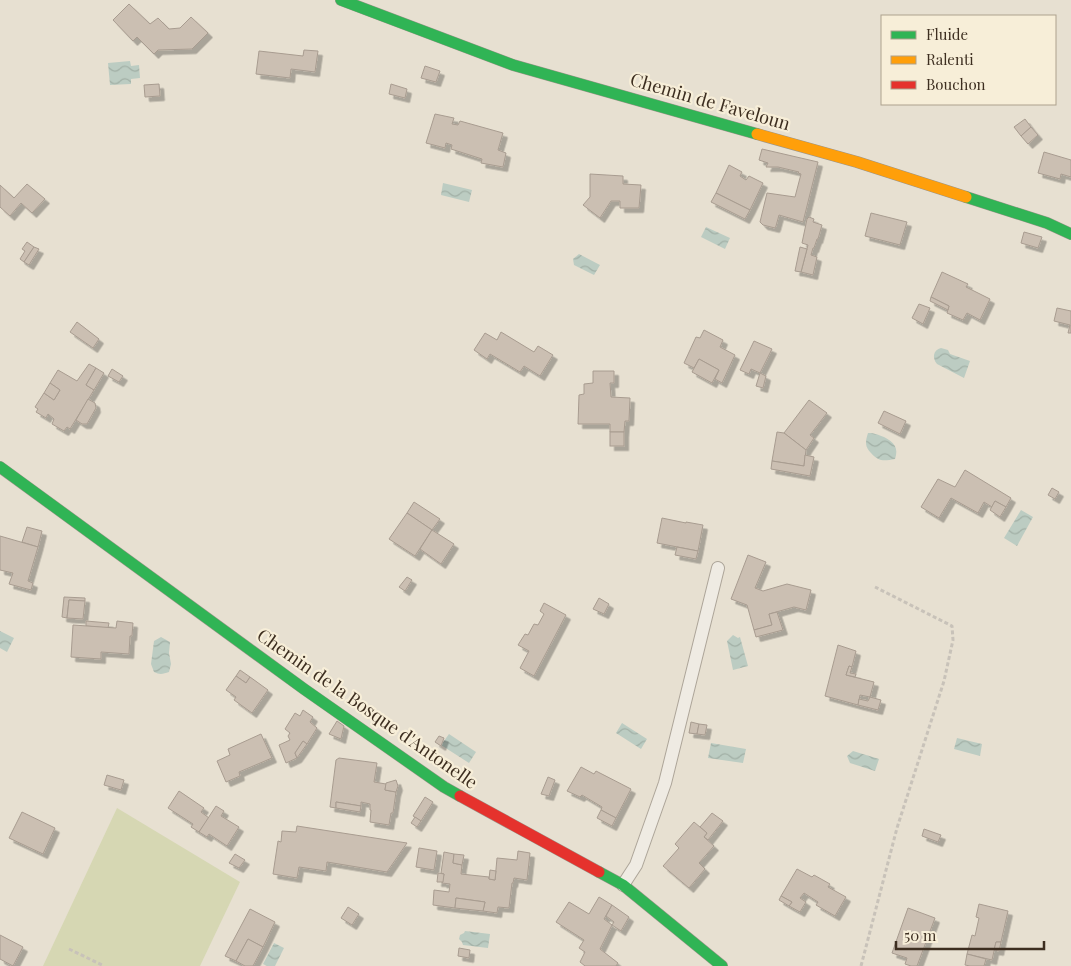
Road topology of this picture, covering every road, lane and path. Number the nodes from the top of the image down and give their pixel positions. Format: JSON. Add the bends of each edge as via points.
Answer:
{"nodes":[{"id":1,"x":341,"y":0,"type":"edge"},
{"id":2,"x":1071,"y":234,"type":"edge"},
{"id":3,"x":0,"y":467,"type":"edge"},
{"id":4,"x":718,"y":568,"type":"dead end"},
{"id":5,"x":875,"y":587,"type":"dead end"},
{"id":6,"x":623,"y":885,"type":"junction"},
{"id":7,"x":69,"y":949,"type":"dead end"},
{"id":8,"x":104,"y":966,"type":"edge"},
{"id":9,"x":722,"y":966,"type":"edge"},
{"id":10,"x":861,"y":966,"type":"edge"}],
"edges":[{"from":1,"to":2,"type":"street","name":"Chemin de Faveloun","via":[[513,65],[857,162]]},
{"from":3,"to":6,"type":"street","name":"Chemin de la Bosque d'Antonelle","via":[[444,787]]},
{"from":4,"to":6,"type":"lane","via":[[665,783],[636,865]]},
{"from":5,"to":10,"type":"path","via":[[952,626],[953,640],[944,681],[897,828]]},
{"from":6,"to":9,"type":"street","name":"Chemin de la Bosque d'Antonelle"},
{"from":7,"to":8,"type":"path"}]}
